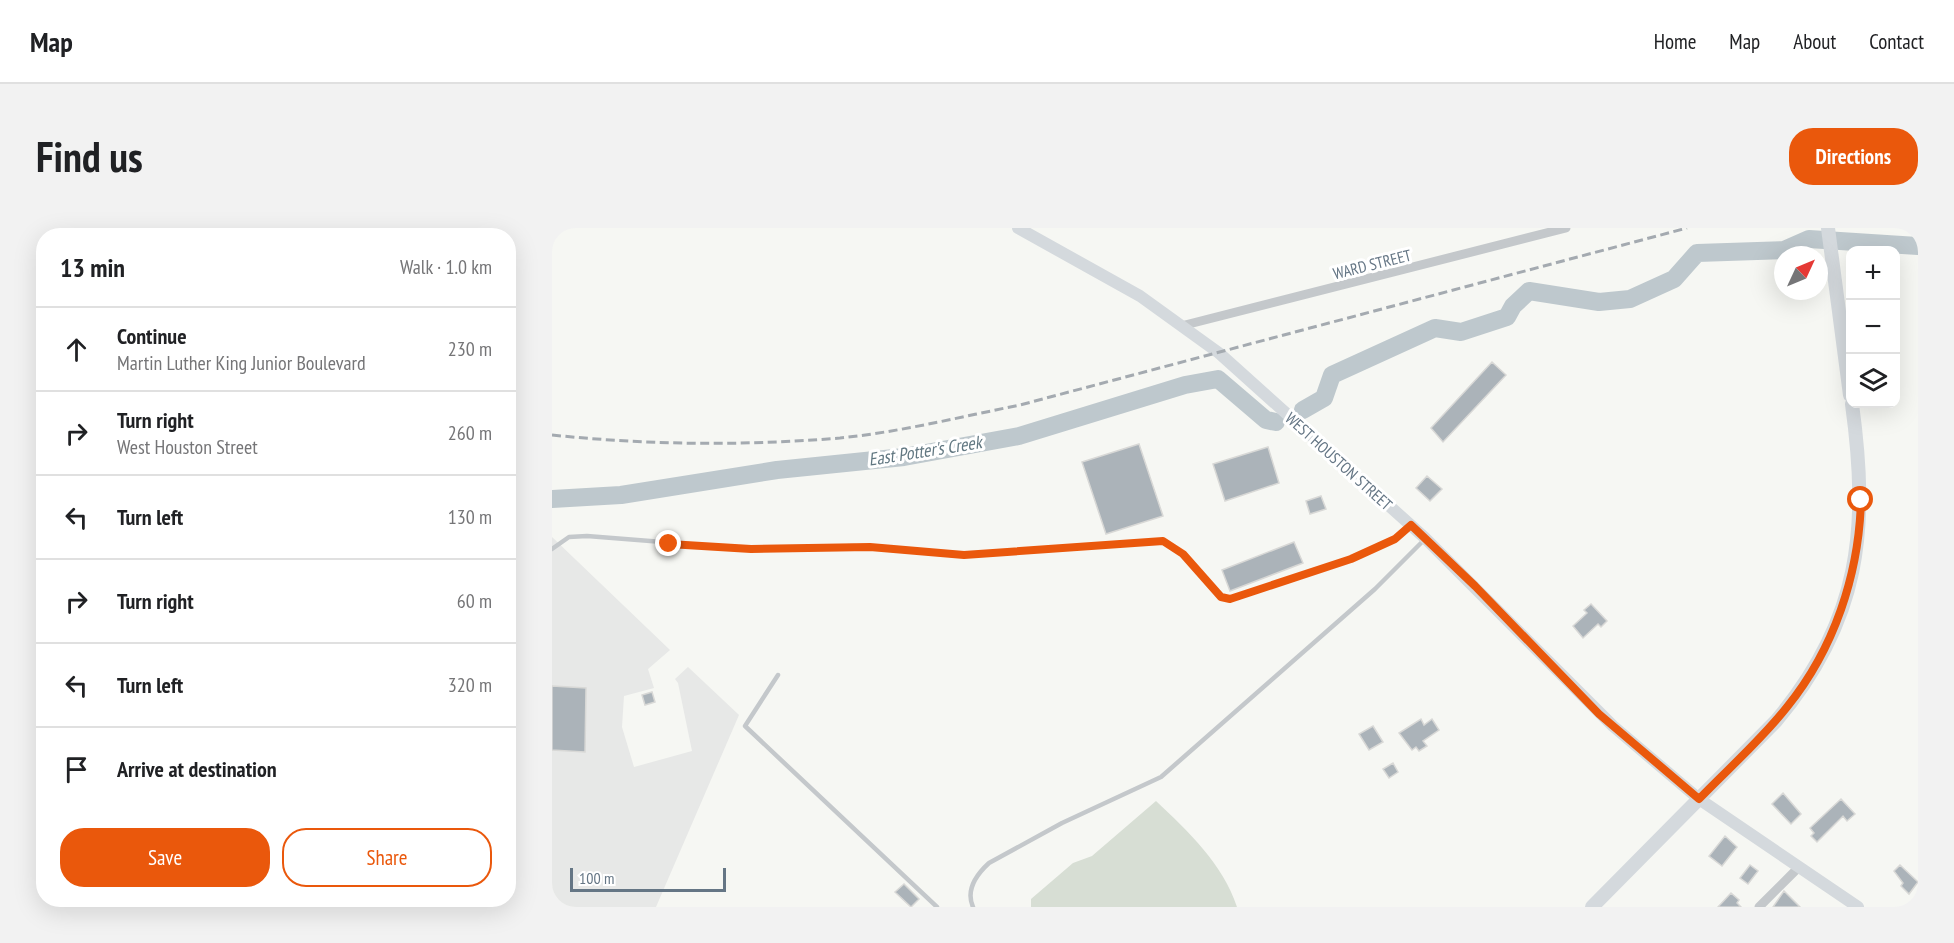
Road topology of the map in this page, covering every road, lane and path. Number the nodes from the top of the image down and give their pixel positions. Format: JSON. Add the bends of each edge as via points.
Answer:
{"nodes":[{"id":1,"x":1018,"y":228,"type":"edge"},
{"id":2,"x":1566,"y":228,"type":"edge"},
{"id":3,"x":1828,"y":228,"type":"edge"},
{"id":4,"x":1185,"y":326,"type":"junction"},
{"id":5,"x":1846,"y":359,"type":"edge"},
{"id":6,"x":1853,"y":408,"type":"edge"},
{"id":7,"x":1411,"y":525,"type":"junction"},
{"id":8,"x":1425,"y":538,"type":"junction"},
{"id":9,"x":552,"y":549,"type":"edge"},
{"id":10,"x":778,"y":675,"type":"dead end"},
{"id":11,"x":1699,"y":799,"type":"junction"},
{"id":12,"x":1799,"y":867,"type":"junction"},
{"id":13,"x":938,"y":907,"type":"edge"},
{"id":14,"x":973,"y":907,"type":"edge"},
{"id":15,"x":1592,"y":907,"type":"edge"},
{"id":16,"x":1759,"y":907,"type":"edge"},
{"id":17,"x":1858,"y":907,"type":"edge"}],
"edges":[{"from":1,"to":4,"type":"street","name":"WEST HOUSTON STREET","via":[[1110,278]]},
{"from":2,"to":4,"type":"street","name":"WARD STREET"},
{"from":3,"to":5,"type":"main road"},
{"from":4,"to":7,"type":"street","name":"WEST HOUSTON STREET"},
{"from":6,"to":11,"type":"main road","via":[[1861,517],[1856,556],[1840,612],[1815,666],[1788,706]]},
{"from":7,"to":8,"type":"street","name":"WEST HOUSTON STREET"},
{"from":7,"to":9,"type":"lane","via":[[1395,539],[1351,559],[1230,599],[1221,597],[1183,554],[1163,541],[951,555],[854,546],[751,549],[587,536],[569,537]]},
{"from":8,"to":11,"type":"street","name":"WEST HOUSTON STREET","via":[[1599,714]]},
{"from":8,"to":14,"type":"lane","via":[[1375,589],[1168,773],[989,863],[971,887]]},
{"from":10,"to":13,"type":"lane","via":[[745,726]]},
{"from":11,"to":12,"type":"street","name":"WEST HOUSTON STREET"},
{"from":11,"to":15,"type":"main road"},
{"from":12,"to":16,"type":"street"},
{"from":12,"to":17,"type":"street","name":"WEST HOUSTON STREET"}]}
